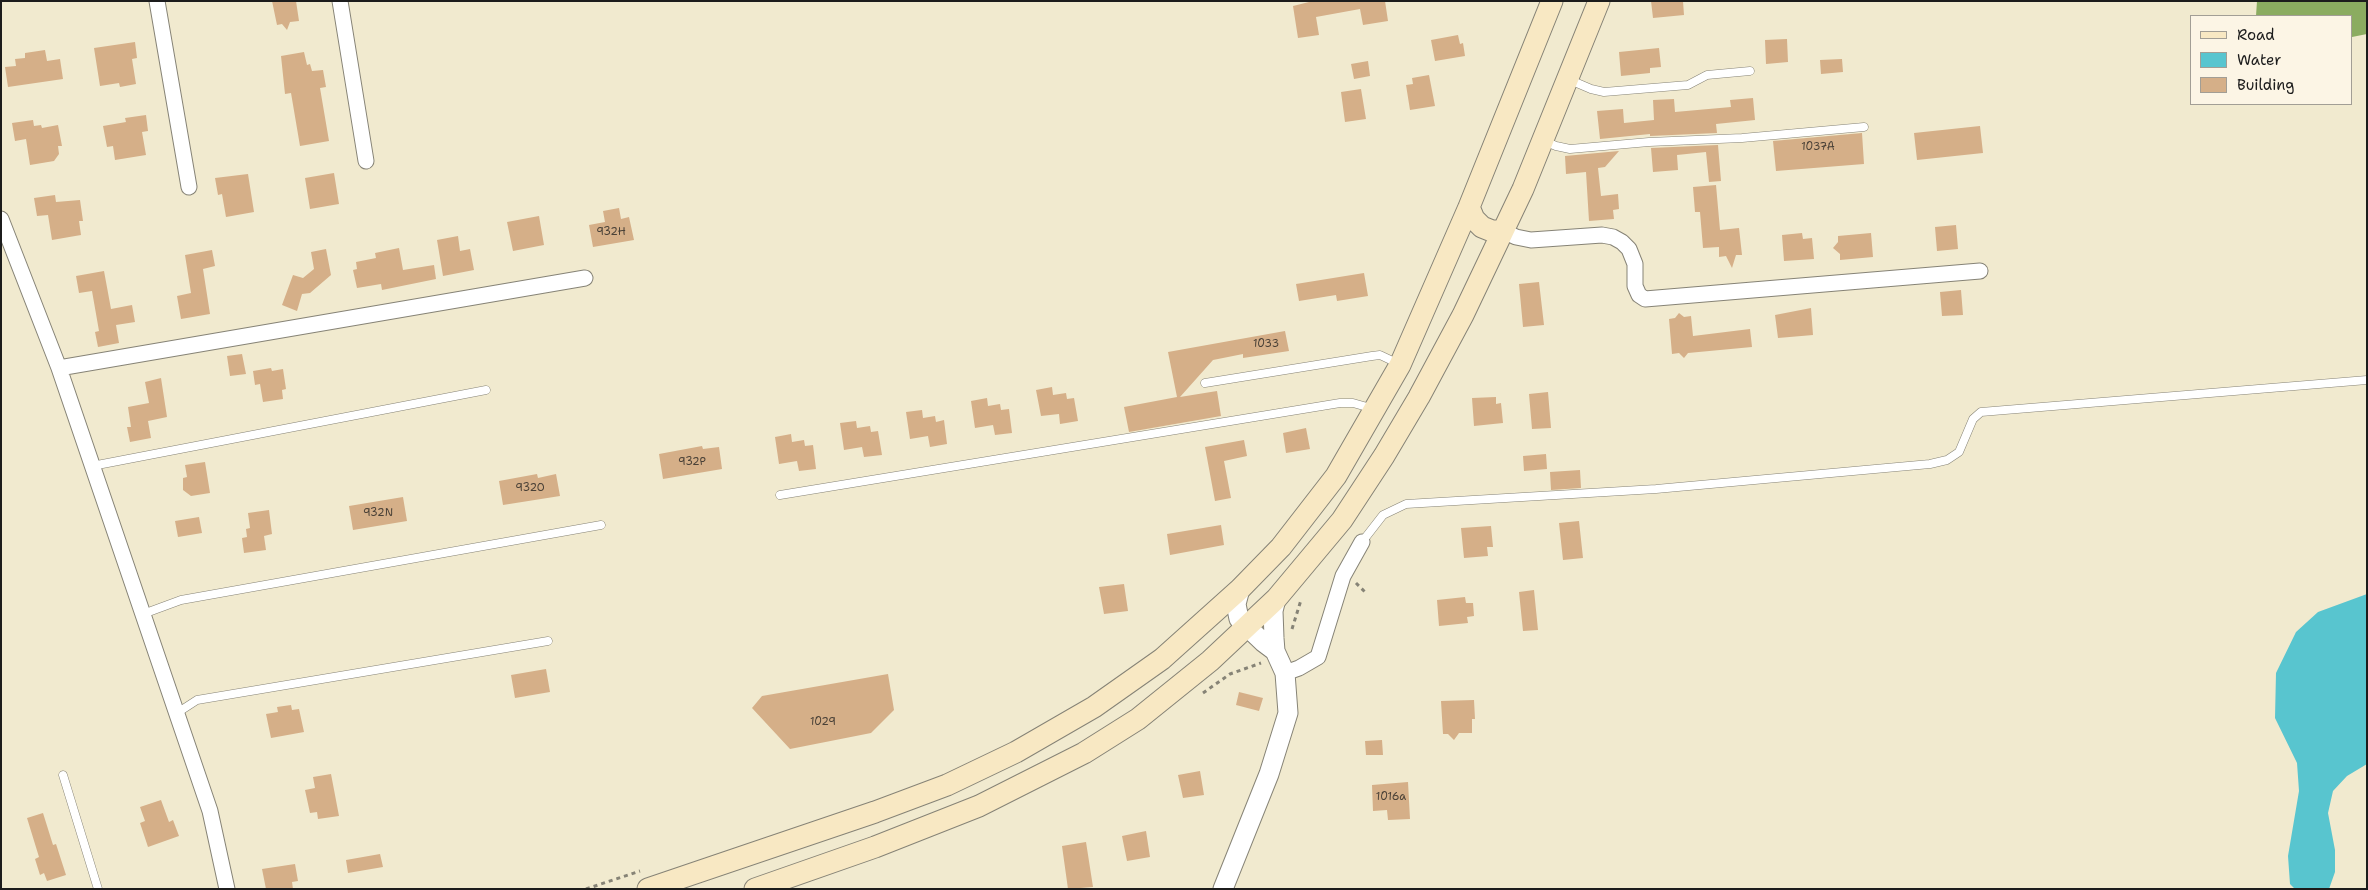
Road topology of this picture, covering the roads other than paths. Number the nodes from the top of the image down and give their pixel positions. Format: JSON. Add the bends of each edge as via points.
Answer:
{"nodes":[{"id":1,"x":157,"y":1,"type":"edge"},
{"id":2,"x":340,"y":1,"type":"edge"},
{"id":3,"x":1552,"y":1,"type":"edge"},
{"id":4,"x":1599,"y":1,"type":"edge"},
{"id":5,"x":1750,"y":71,"type":"dead end"},
{"id":6,"x":1568,"y":79,"type":"junction"},
{"id":7,"x":1864,"y":127,"type":"dead end"},
{"id":8,"x":1544,"y":140,"type":"junction"},
{"id":9,"x":366,"y":161,"type":"dead end"},
{"id":10,"x":189,"y":187,"type":"dead end"},
{"id":11,"x":1469,"y":207,"type":"junction"},
{"id":12,"x":1,"y":219,"type":"edge"},
{"id":13,"x":1503,"y":231,"type":"junction"},
{"id":14,"x":1980,"y":271,"type":"dead end"},
{"id":15,"x":585,"y":278,"type":"dead end"},
{"id":16,"x":1400,"y":365,"type":"junction"},
{"id":17,"x":59,"y":368,"type":"junction"},
{"id":18,"x":2367,"y":380,"type":"edge"},
{"id":19,"x":1206,"y":383,"type":"dead end"},
{"id":20,"x":486,"y":390,"type":"dead end"},
{"id":21,"x":1376,"y":410,"type":"junction"},
{"id":22,"x":92,"y":466,"type":"junction"},
{"id":23,"x":780,"y":495,"type":"dead end"},
{"id":24,"x":601,"y":525,"type":"dead end"},
{"id":25,"x":1362,"y":542,"type":"joint"},
{"id":26,"x":1240,"y":589,"type":"junction"},
{"id":27,"x":1276,"y":599,"type":"junction"},
{"id":28,"x":143,"y":614,"type":"junction"},
{"id":29,"x":1247,"y":628,"type":"junction"},
{"id":30,"x":548,"y":641,"type":"dead end"},
{"id":31,"x":1275,"y":650,"type":"junction"},
{"id":32,"x":1285,"y":673,"type":"junction"},
{"id":33,"x":177,"y":713,"type":"junction"},
{"id":34,"x":63,"y":775,"type":"dead end"},
{"id":35,"x":645,"y":879,"type":"edge"},
{"id":36,"x":98,"y":889,"type":"edge"},
{"id":37,"x":227,"y":889,"type":"edge"},
{"id":38,"x":755,"y":889,"type":"edge"},
{"id":39,"x":1223,"y":889,"type":"edge"}],
"edges":[{"from":1,"to":10,"type":"street"},
{"from":2,"to":9,"type":"street"},
{"from":3,"to":11,"type":"main road"},
{"from":4,"to":6,"type":"main road"},
{"from":5,"to":6,"type":"lane","via":[[1707,75],[1688,85],[1604,92]]},
{"from":6,"to":8,"type":"main road"},
{"from":7,"to":8,"type":"lane","via":[[1570,149]]},
{"from":8,"to":13,"type":"main road"},
{"from":11,"to":13,"type":"main road","via":[[1482,227]]},
{"from":11,"to":16,"type":"main road"},
{"from":12,"to":17,"type":"street"},
{"from":13,"to":14,"type":"street","via":[[1531,240],[1613,237],[1629,249],[1635,264],[1636,286],[1645,300]]},
{"from":13,"to":27,"type":"main road","via":[[1463,315],[1384,456],[1342,520]]},
{"from":15,"to":17,"type":"street"},
{"from":16,"to":19,"type":"lane","via":[[1380,355]]},
{"from":16,"to":21,"type":"main road"},
{"from":17,"to":22,"type":"street"},
{"from":18,"to":25,"type":"lane","via":[[1981,412],[1973,419],[1959,452],[1947,460],[1930,464],[1656,489],[1406,504],[1382,515]]},
{"from":20,"to":22,"type":"lane"},
{"from":21,"to":23,"type":"lane","via":[[1340,403]]},
{"from":21,"to":26,"type":"main road","via":[[1336,476],[1312,508],[1281,547]]},
{"from":22,"to":28,"type":"street"},
{"from":24,"to":28,"type":"lane","via":[[181,600]]},
{"from":25,"to":32,"type":"street","via":[[1343,576],[1318,657]]},
{"from":26,"to":29,"type":"street","via":[[1237,612]]},
{"from":26,"to":35,"type":"main road","via":[[1162,659],[1094,707],[1016,752],[947,785],[875,812]]},
{"from":27,"to":29,"type":"main road"},
{"from":27,"to":31,"type":"street"},
{"from":28,"to":33,"type":"street"},
{"from":29,"to":31,"type":"street"},
{"from":29,"to":38,"type":"main road","via":[[1138,719],[1084,752],[979,806]]},
{"from":30,"to":33,"type":"lane","via":[[197,700]]},
{"from":31,"to":32,"type":"street"},
{"from":32,"to":39,"type":"street","via":[[1288,699],[1284,729]]},
{"from":33,"to":37,"type":"street","via":[[210,810]]},
{"from":34,"to":36,"type":"lane"}]}
